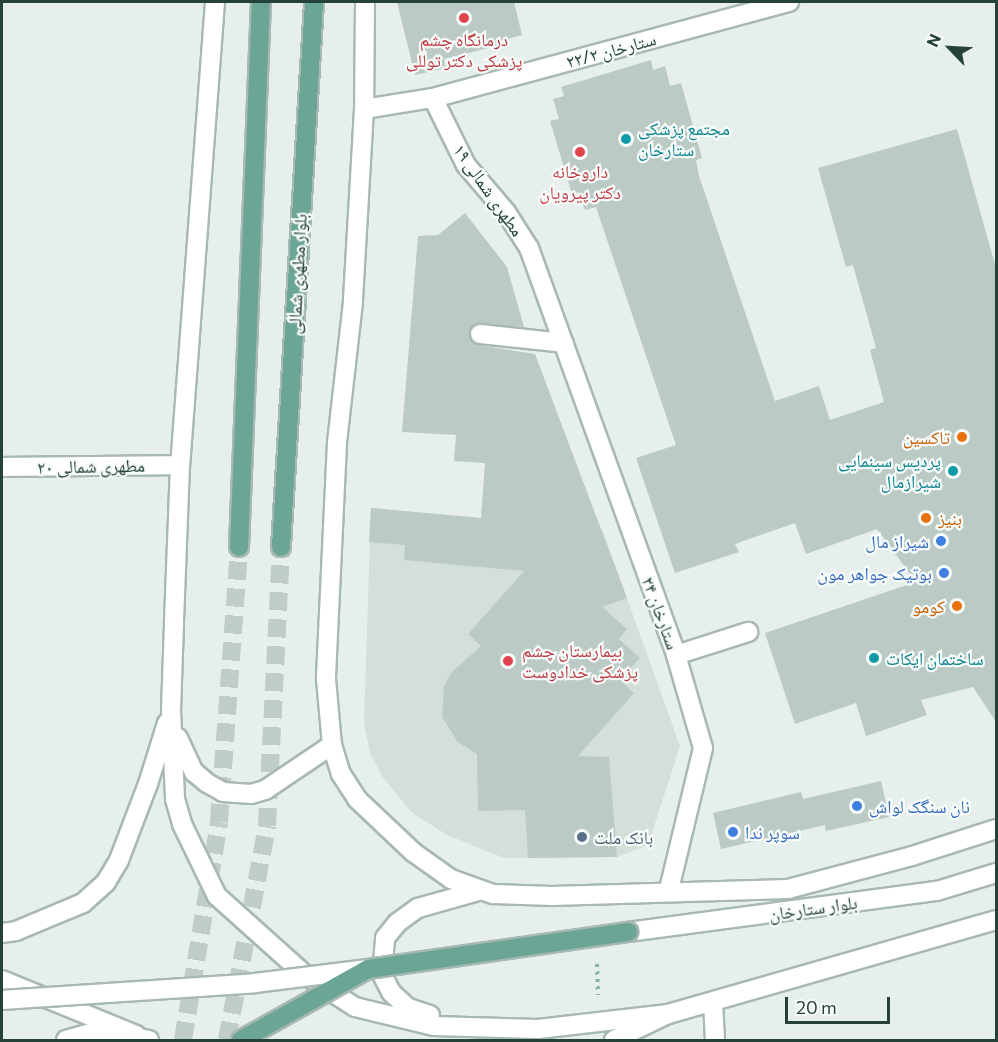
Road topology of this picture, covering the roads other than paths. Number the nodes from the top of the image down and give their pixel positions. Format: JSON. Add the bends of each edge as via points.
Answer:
{"nodes":[{"id":1,"x":215,"y":2,"type":"edge"},
{"id":2,"x":261,"y":2,"type":"edge"},
{"id":3,"x":314,"y":2,"type":"edge"},
{"id":4,"x":365,"y":2,"type":"edge"},
{"id":5,"x":789,"y":2,"type":"edge"},
{"id":6,"x":433,"y":98,"type":"junction"},
{"id":7,"x":364,"y":109,"type":"junction"},
{"id":8,"x":480,"y":334,"type":"dead end"},
{"id":9,"x":564,"y":343,"type":"junction"},
{"id":10,"x":180,"y":465,"type":"junction"},
{"id":11,"x":2,"y":467,"type":"edge"},
{"id":12,"x":238,"y":547,"type":"tunnel mouth"},
{"id":13,"x":281,"y":547,"type":"tunnel mouth"},
{"id":14,"x":748,"y":632,"type":"dead end"},
{"id":15,"x":676,"y":655,"type":"junction"},
{"id":16,"x":171,"y":710,"type":"junction"},
{"id":17,"x":332,"y":745,"type":"junction"},
{"id":18,"x":996,"y":829,"type":"edge"},
{"id":19,"x":996,"y":873,"type":"edge"},
{"id":20,"x":482,"y":890,"type":"junction"},
{"id":21,"x":669,"y":890,"type":"junction"},
{"id":22,"x":996,"y":921,"type":"edge"},
{"id":23,"x":2,"y":933,"type":"edge"},
{"id":24,"x":368,"y":969,"type":"junction"},
{"id":25,"x":2,"y":981,"type":"edge"},
{"id":26,"x":2,"y":1000,"type":"edge"},
{"id":27,"x":712,"y":1002,"type":"junction"},
{"id":28,"x":668,"y":1014,"type":"junction"},
{"id":29,"x":454,"y":1024,"type":"junction"},
{"id":30,"x":142,"y":1038,"type":"edge"},
{"id":31,"x":66,"y":1041,"type":"edge"},
{"id":32,"x":241,"y":1041,"type":"edge"},
{"id":33,"x":614,"y":1041,"type":"edge"},
{"id":34,"x":716,"y":1041,"type":"edge"}],
"edges":[{"from":1,"to":10,"type":"main road"},
{"from":2,"to":12,"type":"main road"},
{"from":3,"to":13,"type":"main road","name":"بلوار مطهرى شمالى"},
{"from":4,"to":7,"type":"main road"},
{"from":5,"to":6,"type":"main road","name":"۲۲/۲ ستارخان"},
{"from":6,"to":7,"type":"main road"},
{"from":6,"to":9,"type":"main road","name":"۱۹ مطهری شمالی","via":[[466,165],[506,212],[529,248]]},
{"from":7,"to":17,"type":"main road","via":[[333,524],[327,679]]},
{"from":8,"to":9,"type":"main road"},
{"from":9,"to":15,"type":"main road","name":"۲۴ ستارخان"},
{"from":10,"to":11,"type":"main road","name":"۲۰ مطهری شمالی"},
{"from":10,"to":16,"type":"main road"},
{"from":14,"to":15,"type":"main road"},
{"from":15,"to":21,"type":"main road","name":"۲۴ ستارخان","via":[[703,748]]},
{"from":16,"to":17,"type":"main road","via":[[182,753],[194,772],[224,792],[265,790]]},
{"from":16,"to":23,"type":"main road","via":[[148,784],[106,882],[83,903],[16,932]]},
{"from":16,"to":29,"type":"main road","via":[[175,799],[182,824],[216,896],[305,975],[355,1007],[434,1026]]},
{"from":17,"to":20,"type":"main road","via":[[346,782],[383,825],[451,879]]},
{"from":18,"to":21,"type":"main road","via":[[788,889]]},
{"from":19,"to":24,"type":"main road","name":"بلوار ستارخان","bridge":true,"via":[[937,891]]},
{"from":20,"to":21,"type":"main road","via":[[552,896]]},
{"from":20,"to":29,"type":"main road","via":[[418,908],[397,923],[385,938],[382,975],[391,992],[408,1008]]},
{"from":22,"to":27,"type":"main road"},
{"from":24,"to":26,"type":"main road","bridge":true,"via":[[255,983]]},
{"from":24,"to":32,"type":"main road","bridge":true},
{"from":25,"to":30,"type":"main road"},
{"from":27,"to":28,"type":"main road"},
{"from":27,"to":34,"type":"main road"},
{"from":28,"to":29,"type":"main road","via":[[538,1029]]},
{"from":28,"to":33,"type":"main road"},
{"from":30,"to":31,"type":"main road","via":[[101,1030]]}]}
